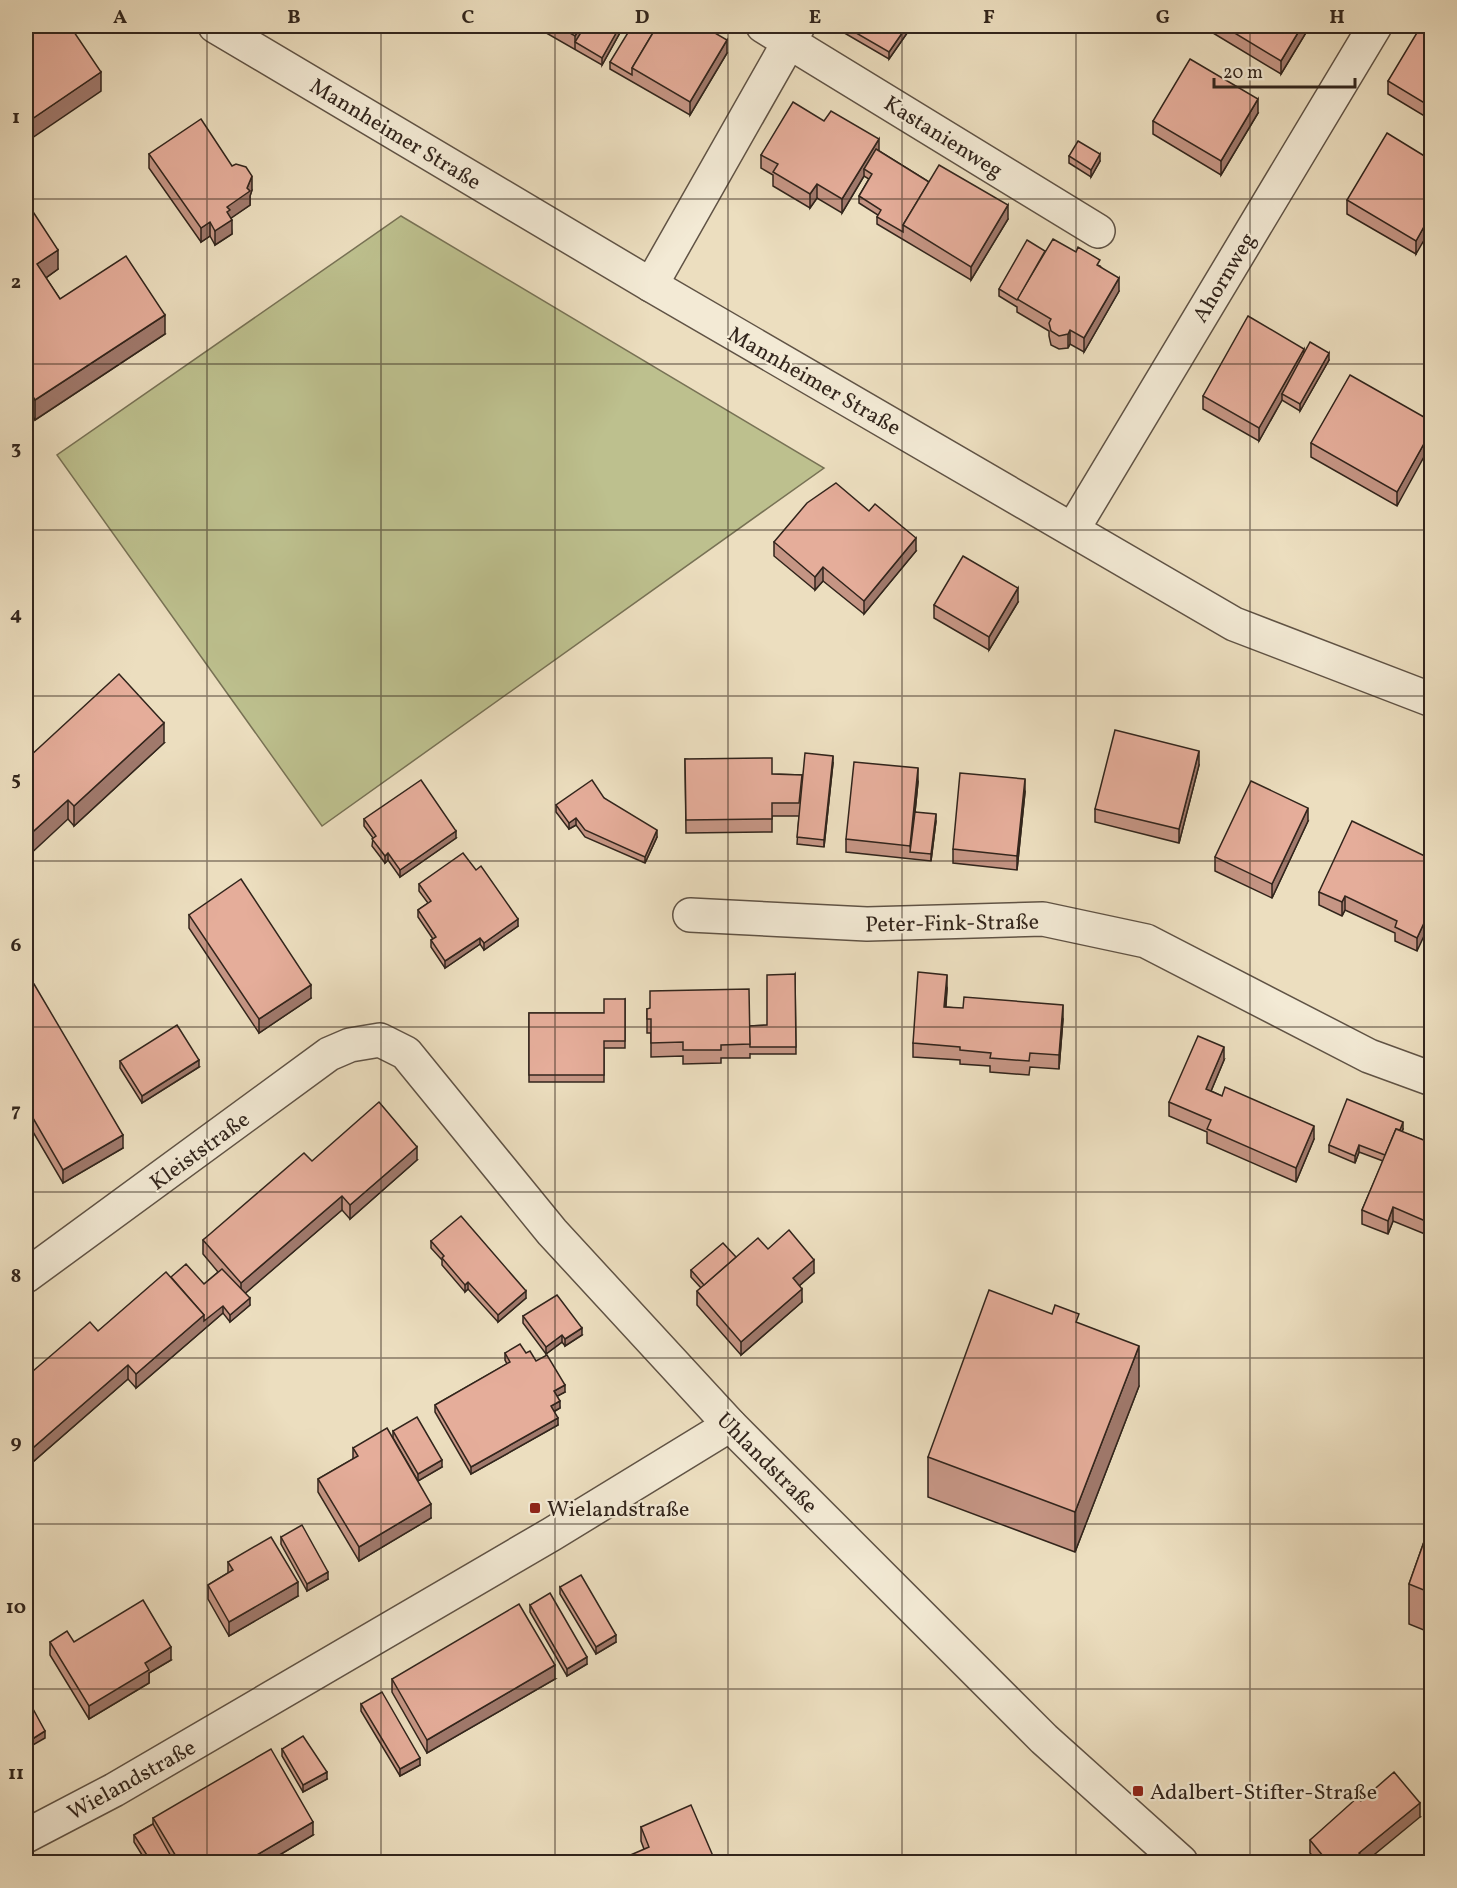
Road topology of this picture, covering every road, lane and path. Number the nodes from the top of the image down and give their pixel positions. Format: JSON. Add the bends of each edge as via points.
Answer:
{"nodes":[{"id":1,"x":215,"y":26,"type":"edge"},
{"id":2,"x":1375,"y":26,"type":"edge"},
{"id":3,"x":784,"y":31,"type":"edge"},
{"id":4,"x":1098,"y":231,"type":"dead end"},
{"id":5,"x":651,"y":285,"type":"junction"},
{"id":6,"x":1073,"y":529,"type":"junction"},
{"id":7,"x":1431,"y":700,"type":"edge"},
{"id":8,"x":690,"y":915,"type":"dead end"},
{"id":9,"x":380,"y":1040,"type":"joint"},
{"id":10,"x":1431,"y":1079,"type":"edge"},
{"id":11,"x":26,"y":1276,"type":"edge"},
{"id":12,"x":730,"y":1425,"type":"junction"},
{"id":13,"x":26,"y":1836,"type":"edge"},
{"id":14,"x":1181,"y":1863,"type":"edge"}],
"edges":[{"from":1,"to":5,"type":"street","name":"Mannheimer Straße"},
{"from":2,"to":6,"type":"street","name":"Ahornweg"},
{"from":3,"to":4,"type":"street","name":"Kastanienweg"},
{"from":3,"to":5,"type":"street","name":"Kastanienweg"},
{"from":5,"to":6,"type":"street","name":"Mannheimer Straße"},
{"from":6,"to":7,"type":"street","name":"Mannheimer Straße","via":[[1234,624]]},
{"from":8,"to":10,"type":"street","name":"Peter-Fink-Straße","via":[[867,924],[1043,919],[1146,941],[1369,1056]]},
{"from":9,"to":11,"type":"street","name":"Kleiststraße","via":[[350,1045],[329,1054]]},
{"from":9,"to":12,"type":"street","name":"Uhlandstraße","via":[[406,1053],[426,1074],[552,1232]]},
{"from":12,"to":13,"type":"street","name":"Wielandstraße","via":[[552,1534],[114,1790]]},
{"from":12,"to":14,"type":"street","name":"Uhlandstraße","via":[[1044,1739]]}]}
